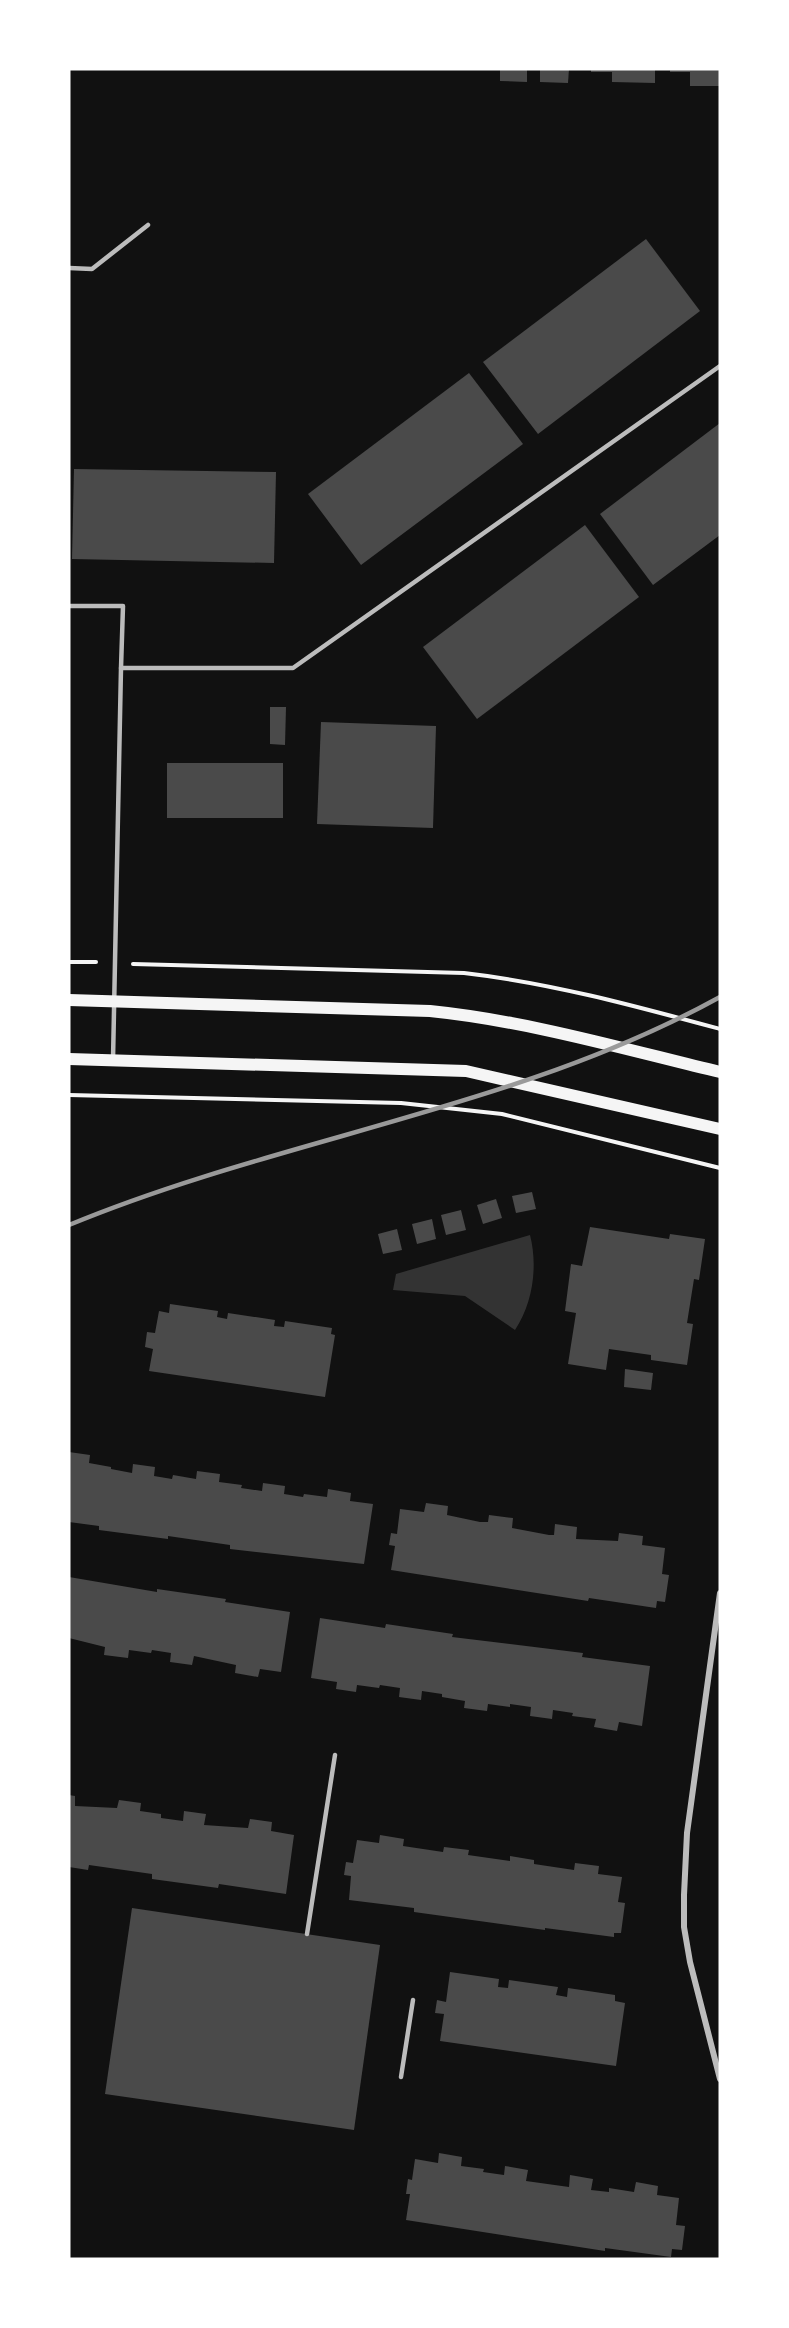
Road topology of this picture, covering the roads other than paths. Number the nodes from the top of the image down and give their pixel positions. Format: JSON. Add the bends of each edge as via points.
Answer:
{"nodes":[{"id":1,"x":148,"y":225,"type":"dead end"},
{"id":2,"x":69,"y":268,"type":"edge"},
{"id":3,"x":720,"y":366,"type":"edge"},
{"id":4,"x":69,"y":606,"type":"edge"},
{"id":5,"x":121,"y":668,"type":"junction"},
{"id":6,"x":69,"y":1000,"type":"edge"},
{"id":7,"x":114,"y":1001,"type":"junction"},
{"id":8,"x":69,"y":1059,"type":"edge"},
{"id":9,"x":113,"y":1060,"type":"junction"},
{"id":10,"x":720,"y":1072,"type":"edge"},
{"id":11,"x":720,"y":1129,"type":"edge"},
{"id":12,"x":720,"y":1593,"type":"edge"},
{"id":13,"x":335,"y":1755,"type":"dead end"},
{"id":14,"x":307,"y":1934,"type":"dead end"},
{"id":15,"x":413,"y":2000,"type":"dead end"},
{"id":16,"x":401,"y":2077,"type":"dead end"},
{"id":17,"x":720,"y":2079,"type":"edge"}],
"edges":[{"from":1,"to":2,"type":"lane","via":[[92,269]]},
{"from":3,"to":5,"type":"lane","via":[[293,668]]},
{"from":4,"to":5,"type":"lane","via":[[123,606]]},
{"from":5,"to":7,"type":"lane"},
{"from":6,"to":7,"type":"main road"},
{"from":7,"to":9,"type":"lane"},
{"from":7,"to":10,"type":"main road","via":[[430,1011],[474,1016]]},
{"from":8,"to":9,"type":"main road"},
{"from":9,"to":11,"type":"main road","via":[[466,1071]]},
{"from":12,"to":17,"type":"street","via":[[687,1833],[684,1927]]},
{"from":13,"to":14,"type":"lane"},
{"from":15,"to":16,"type":"lane"}]}
